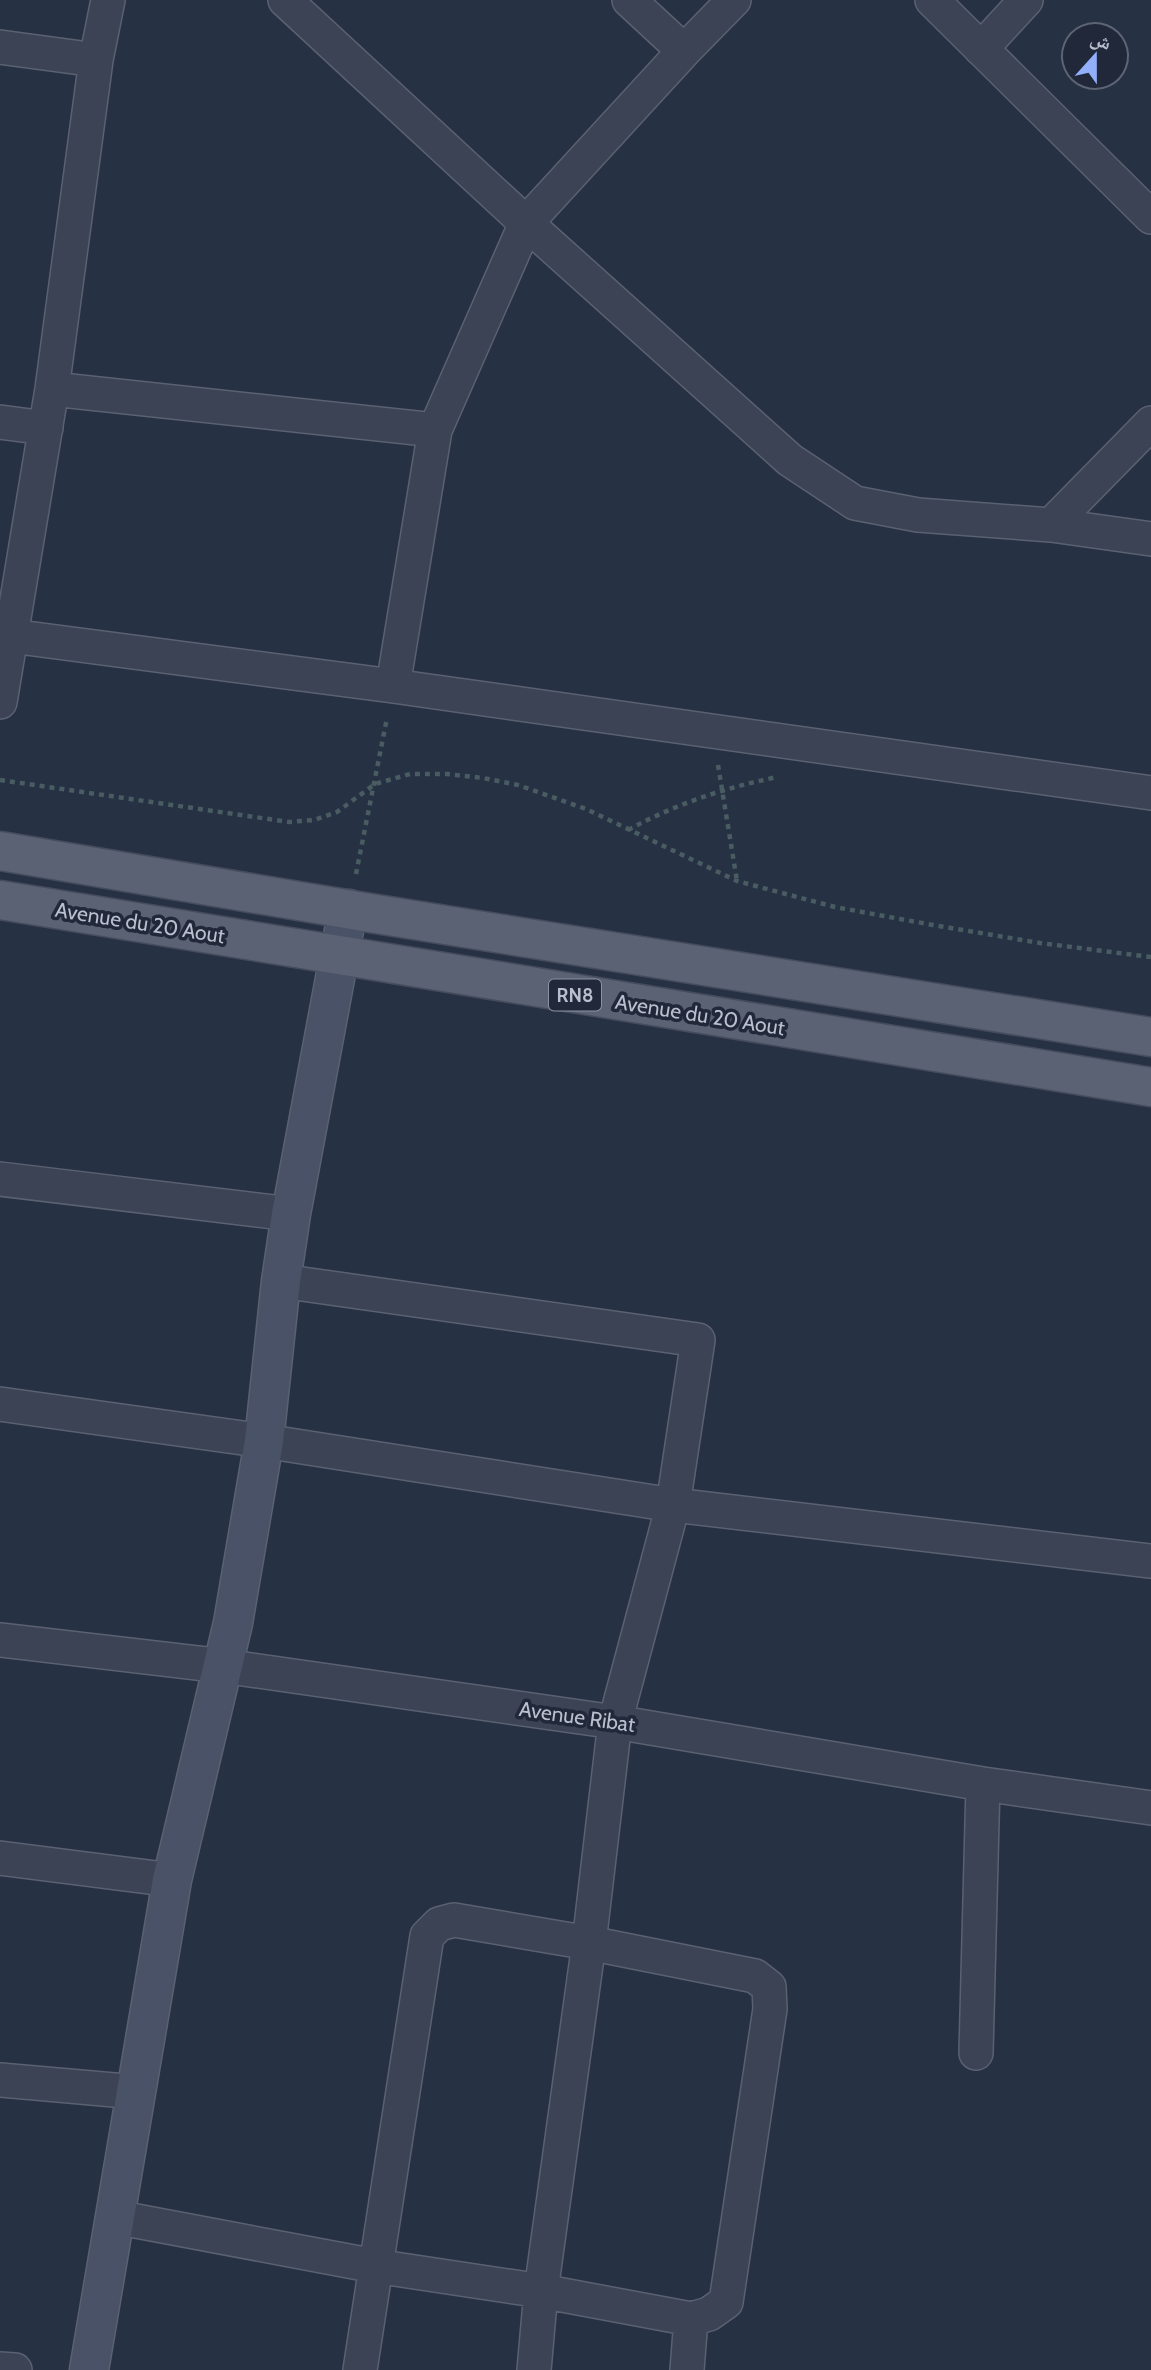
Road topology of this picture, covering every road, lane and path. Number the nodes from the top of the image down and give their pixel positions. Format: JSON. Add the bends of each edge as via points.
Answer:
{"nodes":[{"id":1,"x":108,"y":0,"type":"edge"},
{"id":2,"x":285,"y":0,"type":"edge"},
{"id":3,"x":629,"y":0,"type":"edge"},
{"id":4,"x":734,"y":0,"type":"edge"},
{"id":5,"x":932,"y":0,"type":"edge"},
{"id":6,"x":1026,"y":0,"type":"edge"},
{"id":7,"x":0,"y":47,"type":"edge"},
{"id":8,"x":982,"y":49,"type":"junction"},
{"id":9,"x":684,"y":51,"type":"junction"},
{"id":10,"x":96,"y":60,"type":"junction"},
{"id":11,"x":1151,"y":217,"type":"edge"},
{"id":12,"x":526,"y":222,"type":"junction"},
{"id":13,"x":52,"y":388,"type":"junction"},
{"id":14,"x":0,"y":422,"type":"edge"},
{"id":15,"x":1151,"y":423,"type":"edge"},
{"id":16,"x":46,"y":428,"type":"junction"},
{"id":17,"x":435,"y":430,"type":"junction"},
{"id":18,"x":1052,"y":525,"type":"junction"},
{"id":19,"x":1151,"y":539,"type":"edge"},
{"id":20,"x":10,"y":636,"type":"junction"},
{"id":21,"x":393,"y":686,"type":"junction"},
{"id":22,"x":0,"y":702,"type":"edge"},
{"id":23,"x":712,"y":731,"type":"junction"},
{"id":24,"x":778,"y":777,"type":"dead end"},
{"id":25,"x":0,"y":780,"type":"edge"},
{"id":26,"x":375,"y":784,"type":"junction"},
{"id":27,"x":722,"y":789,"type":"junction"},
{"id":28,"x":1151,"y":793,"type":"edge"},
{"id":29,"x":627,"y":830,"type":"junction"},
{"id":30,"x":0,"y":852,"type":"edge"},
{"id":31,"x":737,"y":881,"type":"junction"},
{"id":32,"x":0,"y":900,"type":"edge"},
{"id":33,"x":348,"y":909,"type":"junction"},
{"id":34,"x":341,"y":957,"type":"junction"},
{"id":35,"x":1151,"y":957,"type":"edge"},
{"id":36,"x":1151,"y":1037,"type":"edge"},
{"id":37,"x":1151,"y":1087,"type":"edge"},
{"id":38,"x":0,"y":1179,"type":"edge"},
{"id":39,"x":291,"y":1214,"type":"junction"},
{"id":40,"x":281,"y":1281,"type":"junction"},
{"id":41,"x":0,"y":1404,"type":"edge"},
{"id":42,"x":264,"y":1441,"type":"junction"},
{"id":43,"x":673,"y":1505,"type":"junction"},
{"id":44,"x":1151,"y":1561,"type":"edge"},
{"id":45,"x":0,"y":1640,"type":"edge"},
{"id":46,"x":223,"y":1666,"type":"junction"},
{"id":47,"x":615,"y":1722,"type":"junction"},
{"id":48,"x":983,"y":1784,"type":"junction"},
{"id":49,"x":1151,"y":1808,"type":"edge"},
{"id":50,"x":0,"y":1858,"type":"edge"},
{"id":51,"x":172,"y":1880,"type":"junction"},
{"id":52,"x":589,"y":1943,"type":"junction"},
{"id":53,"x":976,"y":2053,"type":"dead end"},
{"id":54,"x":0,"y":2080,"type":"edge"},
{"id":55,"x":137,"y":2092,"type":"junction"},
{"id":56,"x":115,"y":2217,"type":"junction"},
{"id":57,"x":375,"y":2266,"type":"junction"},
{"id":58,"x":541,"y":2291,"type":"junction"},
{"id":59,"x":691,"y":2319,"type":"junction"},
{"id":60,"x":0,"y":2369,"type":"edge"},
{"id":61,"x":15,"y":2370,"type":"edge"},
{"id":62,"x":89,"y":2370,"type":"edge"},
{"id":63,"x":360,"y":2370,"type":"edge"},
{"id":64,"x":534,"y":2370,"type":"edge"},
{"id":65,"x":687,"y":2370,"type":"edge"}],
"edges":[{"from":1,"to":10,"type":"street"},
{"from":2,"to":12,"type":"street"},
{"from":3,"to":9,"type":"street"},
{"from":4,"to":9,"type":"street"},
{"from":5,"to":8,"type":"street"},
{"from":6,"to":8,"type":"street"},
{"from":7,"to":10,"type":"street"},
{"from":8,"to":11,"type":"street"},
{"from":9,"to":12,"type":"street"},
{"from":10,"to":13,"type":"street"},
{"from":12,"to":17,"type":"street"},
{"from":12,"to":18,"type":"street","via":[[790,460],[855,503],[918,515]]},
{"from":13,"to":16,"type":"street"},
{"from":13,"to":17,"type":"street"},
{"from":14,"to":16,"type":"street"},
{"from":15,"to":18,"type":"street"},
{"from":16,"to":20,"type":"street"},
{"from":17,"to":21,"type":"street"},
{"from":18,"to":19,"type":"street"},
{"from":20,"to":21,"type":"street"},
{"from":20,"to":22,"type":"street"},
{"from":21,"to":23,"type":"street"},
{"from":21,"to":26,"type":"path"},
{"from":23,"to":27,"type":"path"},
{"from":23,"to":28,"type":"street"},
{"from":24,"to":27,"type":"path"},
{"from":25,"to":26,"type":"path","via":[[289,822],[337,812]]},
{"from":26,"to":29,"type":"path","via":[[411,774],[483,778],[552,795]]},
{"from":26,"to":33,"type":"path"},
{"from":27,"to":29,"type":"path"},
{"from":27,"to":31,"type":"path"},
{"from":29,"to":31,"type":"path"},
{"from":30,"to":33,"type":"main road","number":"RN8"},
{"from":31,"to":35,"type":"path","via":[[835,907],[933,925]]},
{"from":32,"to":34,"type":"main road","name":"Avenue du 20 Aout","number":"RN8"},
{"from":33,"to":34,"type":"street"},
{"from":33,"to":36,"type":"main road","number":"RN8"},
{"from":34,"to":37,"type":"main road","name":"Avenue du 20 Aout","number":"RN8"},
{"from":34,"to":39,"type":"street"},
{"from":38,"to":39,"type":"street"},
{"from":39,"to":40,"type":"street"},
{"from":40,"to":42,"type":"street"},
{"from":40,"to":43,"type":"street","via":[[698,1340]]},
{"from":41,"to":42,"type":"street"},
{"from":42,"to":43,"type":"street"},
{"from":42,"to":46,"type":"street"},
{"from":43,"to":44,"type":"street"},
{"from":43,"to":47,"type":"street"},
{"from":45,"to":46,"type":"street","name":"Avenue Ribat"},
{"from":46,"to":47,"type":"street","name":"Avenue Ribat"},
{"from":46,"to":51,"type":"street"},
{"from":47,"to":48,"type":"street","name":"Avenue Ribat"},
{"from":47,"to":52,"type":"street"},
{"from":48,"to":49,"type":"street","name":"Avenue Ribat"},
{"from":48,"to":53,"type":"street"},
{"from":50,"to":51,"type":"street"},
{"from":51,"to":55,"type":"street"},
{"from":52,"to":57,"type":"street","via":[[454,1920],[439,1924],[427,1936]]},
{"from":52,"to":58,"type":"street"},
{"from":52,"to":59,"type":"street","via":[[755,1976],[769,1987],[770,2009],[726,2302]]},
{"from":54,"to":55,"type":"street"},
{"from":55,"to":56,"type":"street"},
{"from":56,"to":57,"type":"street"},
{"from":56,"to":62,"type":"street"},
{"from":57,"to":58,"type":"street"},
{"from":57,"to":63,"type":"street"},
{"from":58,"to":59,"type":"street"},
{"from":58,"to":64,"type":"street"},
{"from":59,"to":65,"type":"street"},
{"from":60,"to":61,"type":"street"}]}
